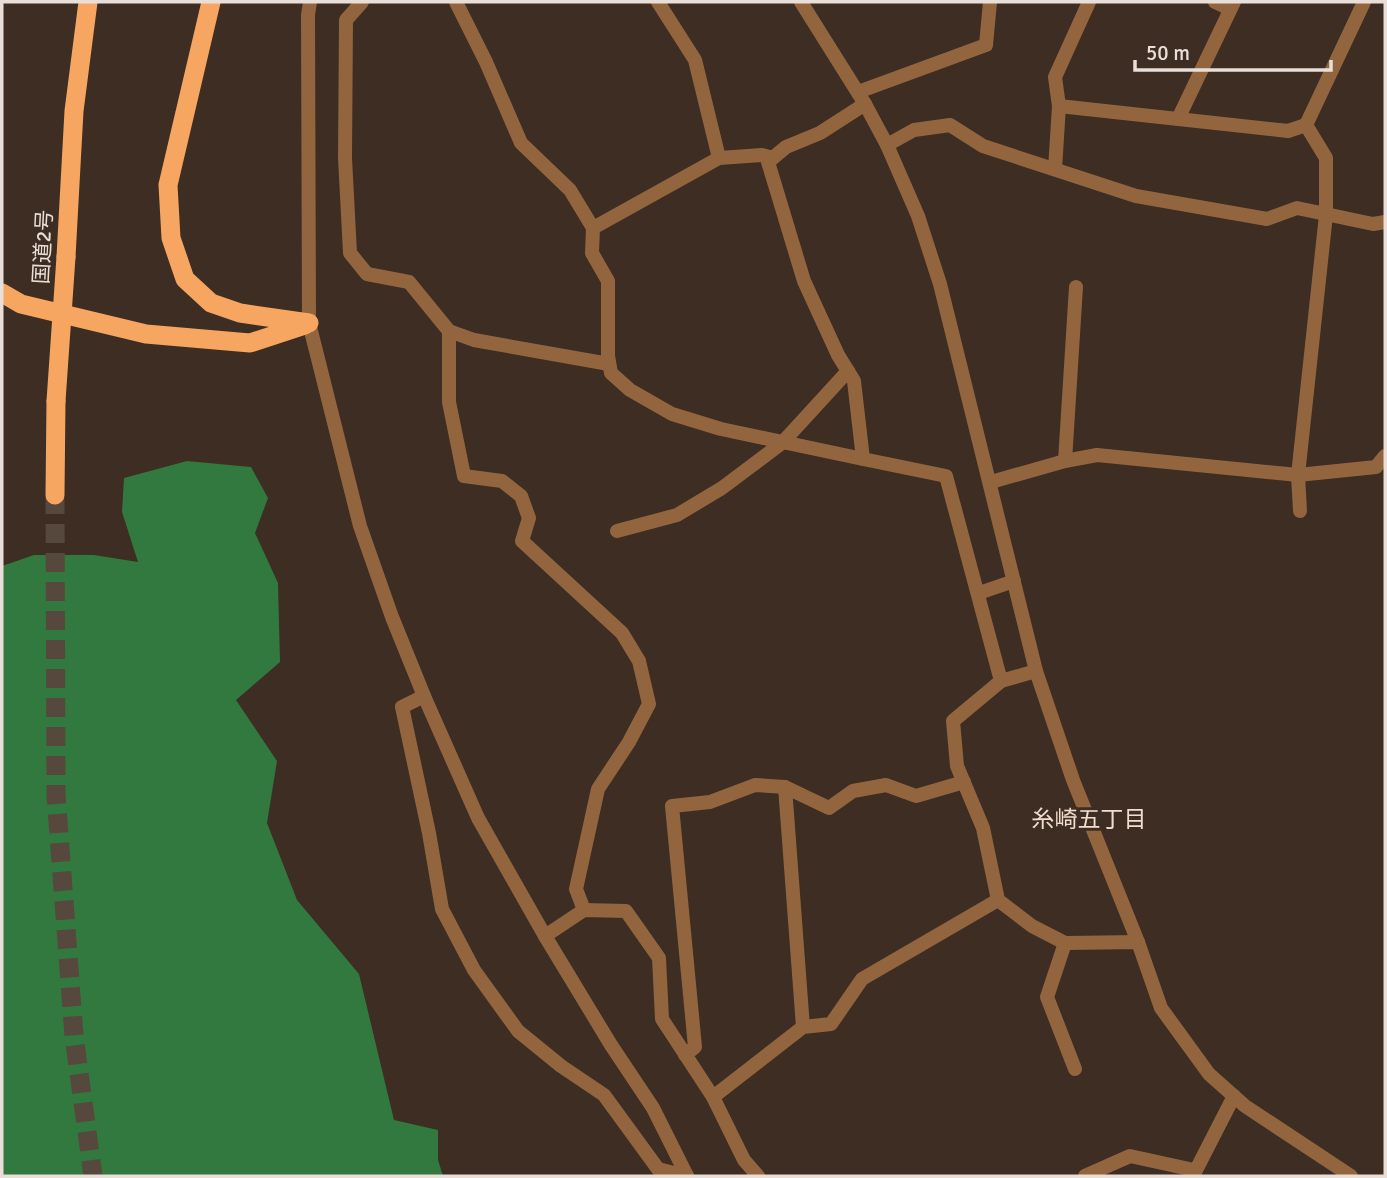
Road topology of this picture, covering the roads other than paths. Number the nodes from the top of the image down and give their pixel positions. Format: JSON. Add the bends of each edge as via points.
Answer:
{"nodes":[{"id":1,"x":88,"y":2,"type":"edge"},
{"id":2,"x":211,"y":2,"type":"edge"},
{"id":3,"x":310,"y":2,"type":"edge"},
{"id":4,"x":362,"y":2,"type":"edge"},
{"id":5,"x":456,"y":2,"type":"edge"},
{"id":6,"x":658,"y":2,"type":"edge"},
{"id":7,"x":801,"y":2,"type":"edge"},
{"id":8,"x":990,"y":2,"type":"edge"},
{"id":9,"x":1089,"y":2,"type":"edge"},
{"id":10,"x":1215,"y":2,"type":"edge"},
{"id":11,"x":1364,"y":2,"type":"edge"},
{"id":12,"x":1232,"y":5,"type":"edge"},
{"id":13,"x":862,"y":98,"type":"junction"},
{"id":14,"x":1059,"y":106,"type":"junction"},
{"id":15,"x":1178,"y":119,"type":"junction"},
{"id":16,"x":1306,"y":125,"type":"junction"},
{"id":17,"x":887,"y":145,"type":"junction"},
{"id":18,"x":774,"y":158,"type":"junction"},
{"id":19,"x":719,"y":159,"type":"junction"},
{"id":20,"x":1055,"y":169,"type":"junction"},
{"id":21,"x":1326,"y":215,"type":"junction"},
{"id":22,"x":1385,"y":222,"type":"edge"},
{"id":23,"x":593,"y":228,"type":"junction"},
{"id":24,"x":1076,"y":287,"type":"dead end"},
{"id":25,"x":2,"y":293,"type":"edge"},
{"id":26,"x":309,"y":323,"type":"junction"},
{"id":27,"x":449,"y":331,"type":"junction"},
{"id":28,"x":609,"y":364,"type":"junction"},
{"id":29,"x":848,"y":371,"type":"junction"},
{"id":30,"x":782,"y":443,"type":"junction"},
{"id":31,"x":1385,"y":456,"type":"edge"},
{"id":32,"x":863,"y":459,"type":"junction"},
{"id":33,"x":1065,"y":461,"type":"junction"},
{"id":34,"x":1298,"y":475,"type":"junction"},
{"id":35,"x":991,"y":482,"type":"junction"},
{"id":36,"x":55,"y":495,"type":"tunnel mouth"},
{"id":37,"x":1300,"y":511,"type":"dead end"},
{"id":38,"x":617,"y":531,"type":"dead end"},
{"id":39,"x":1014,"y":581,"type":"junction"},
{"id":40,"x":979,"y":593,"type":"junction"},
{"id":41,"x":1036,"y":671,"type":"junction"},
{"id":42,"x":1001,"y":681,"type":"junction"},
{"id":43,"x":424,"y":696,"type":"junction"},
{"id":44,"x":964,"y":782,"type":"junction"},
{"id":45,"x":785,"y":787,"type":"junction"},
{"id":46,"x":999,"y":900,"type":"junction"},
{"id":47,"x":584,"y":910,"type":"junction"},
{"id":48,"x":545,"y":936,"type":"junction"},
{"id":49,"x":1138,"y":942,"type":"junction"},
{"id":50,"x":1065,"y":943,"type":"junction"},
{"id":51,"x":803,"y":1027,"type":"junction"},
{"id":52,"x":685,"y":1055,"type":"junction"},
{"id":53,"x":1076,"y":1069,"type":"dead end"},
{"id":54,"x":1234,"y":1096,"type":"junction"},
{"id":55,"x":713,"y":1097,"type":"junction"},
{"id":56,"x":1193,"y":1173,"type":"edge"},
{"id":57,"x":687,"y":1176,"type":"edge"},
{"id":58,"x":758,"y":1176,"type":"edge"},
{"id":59,"x":1086,"y":1176,"type":"edge"},
{"id":60,"x":1351,"y":1176,"type":"edge"}],
"edges":[{"from":1,"to":36,"type":"highway","name":"国道2号","bridge":true,"via":[[74,111],[56,401]]},
{"from":2,"to":26,"type":"highway","via":[[168,185],[171,238],[185,279],[211,303],[240,313]]},
{"from":3,"to":26,"type":"street"},
{"from":4,"to":27,"type":"street","via":[[346,20],[350,253],[367,274],[408,282]]},
{"from":5,"to":23,"type":"street","via":[[521,143],[570,190]]},
{"from":6,"to":19,"type":"street","via":[[695,60]]},
{"from":7,"to":13,"type":"street"},
{"from":8,"to":13,"type":"street","via":[[986,45]]},
{"from":9,"to":14,"type":"street","via":[[1055,77]]},
{"from":10,"to":12,"type":"street"},
{"from":11,"to":16,"type":"street"},
{"from":12,"to":15,"type":"street"},
{"from":13,"to":17,"type":"street"},
{"from":13,"to":18,"type":"street","via":[[820,133],[786,147]]},
{"from":14,"to":15,"type":"street"},
{"from":14,"to":20,"type":"street"},
{"from":15,"to":16,"type":"street","via":[[1288,131]]},
{"from":16,"to":21,"type":"street","via":[[1325,158]]},
{"from":17,"to":20,"type":"street","via":[[914,131],[950,125],[983,146]]},
{"from":17,"to":35,"type":"street","via":[[918,216],[940,284]]},
{"from":18,"to":19,"type":"street"},
{"from":18,"to":29,"type":"street","via":[[768,162],[804,281]]},
{"from":19,"to":23,"type":"street"},
{"from":20,"to":21,"type":"street","via":[[1136,196],[1267,219],[1297,208]]},
{"from":21,"to":22,"type":"street"},
{"from":21,"to":34,"type":"street"},
{"from":23,"to":28,"type":"street","via":[[592,253],[608,281]]},
{"from":24,"to":33,"type":"street"},
{"from":25,"to":26,"type":"highway","via":[[21,304],[146,334],[250,343]]},
{"from":26,"to":43,"type":"street","via":[[360,526]]},
{"from":27,"to":28,"type":"street","via":[[474,340]]},
{"from":27,"to":47,"type":"street","via":[[449,402],[464,476],[502,481],[521,496],[529,518],[522,541],[622,633],[639,662],[649,704],[598,789],[576,890]]},
{"from":28,"to":30,"type":"street","via":[[611,373],[630,390],[672,414]]},
{"from":29,"to":30,"type":"street"},
{"from":29,"to":32,"type":"street","via":[[854,381]]},
{"from":30,"to":32,"type":"street"},
{"from":30,"to":38,"type":"street","via":[[722,488],[677,514]]},
{"from":31,"to":34,"type":"street","via":[[1376,467]]},
{"from":32,"to":40,"type":"street","via":[[946,476]]},
{"from":33,"to":34,"type":"street","via":[[1097,455]]},
{"from":33,"to":35,"type":"street"},
{"from":34,"to":37,"type":"street"},
{"from":35,"to":39,"type":"street"},
{"from":39,"to":40,"type":"street"},
{"from":39,"to":41,"type":"street"},
{"from":40,"to":42,"type":"street"},
{"from":41,"to":42,"type":"street"},
{"from":41,"to":49,"type":"street","via":[[1073,780]]},
{"from":42,"to":44,"type":"street","via":[[953,721],[957,766]]},
{"from":43,"to":48,"type":"street","via":[[478,818]]},
{"from":43,"to":57,"type":"street","via":[[402,706],[442,909],[474,970],[519,1031],[604,1095],[658,1170]]},
{"from":44,"to":45,"type":"street","via":[[916,796],[886,785],[853,791],[829,808]]},
{"from":44,"to":46,"type":"street","via":[[984,828]]},
{"from":45,"to":51,"type":"street"},
{"from":45,"to":52,"type":"street","via":[[755,785],[710,802],[672,806],[695,1047]]},
{"from":46,"to":50,"type":"street","via":[[1032,926]]},
{"from":46,"to":51,"type":"street","via":[[862,979],[831,1024]]},
{"from":47,"to":48,"type":"street"},
{"from":47,"to":52,"type":"street","via":[[626,911],[633,920],[659,958],[662,1019]]},
{"from":48,"to":57,"type":"street","via":[[653,1108]]},
{"from":49,"to":50,"type":"street"},
{"from":49,"to":54,"type":"street","via":[[1161,1008],[1209,1074]]},
{"from":50,"to":53,"type":"street","via":[[1047,997]]},
{"from":51,"to":55,"type":"street"},
{"from":52,"to":55,"type":"street"},
{"from":54,"to":56,"type":"street"},
{"from":54,"to":60,"type":"street"},
{"from":55,"to":58,"type":"street","via":[[744,1160]]},
{"from":56,"to":59,"type":"street","via":[[1130,1156]]}]}
